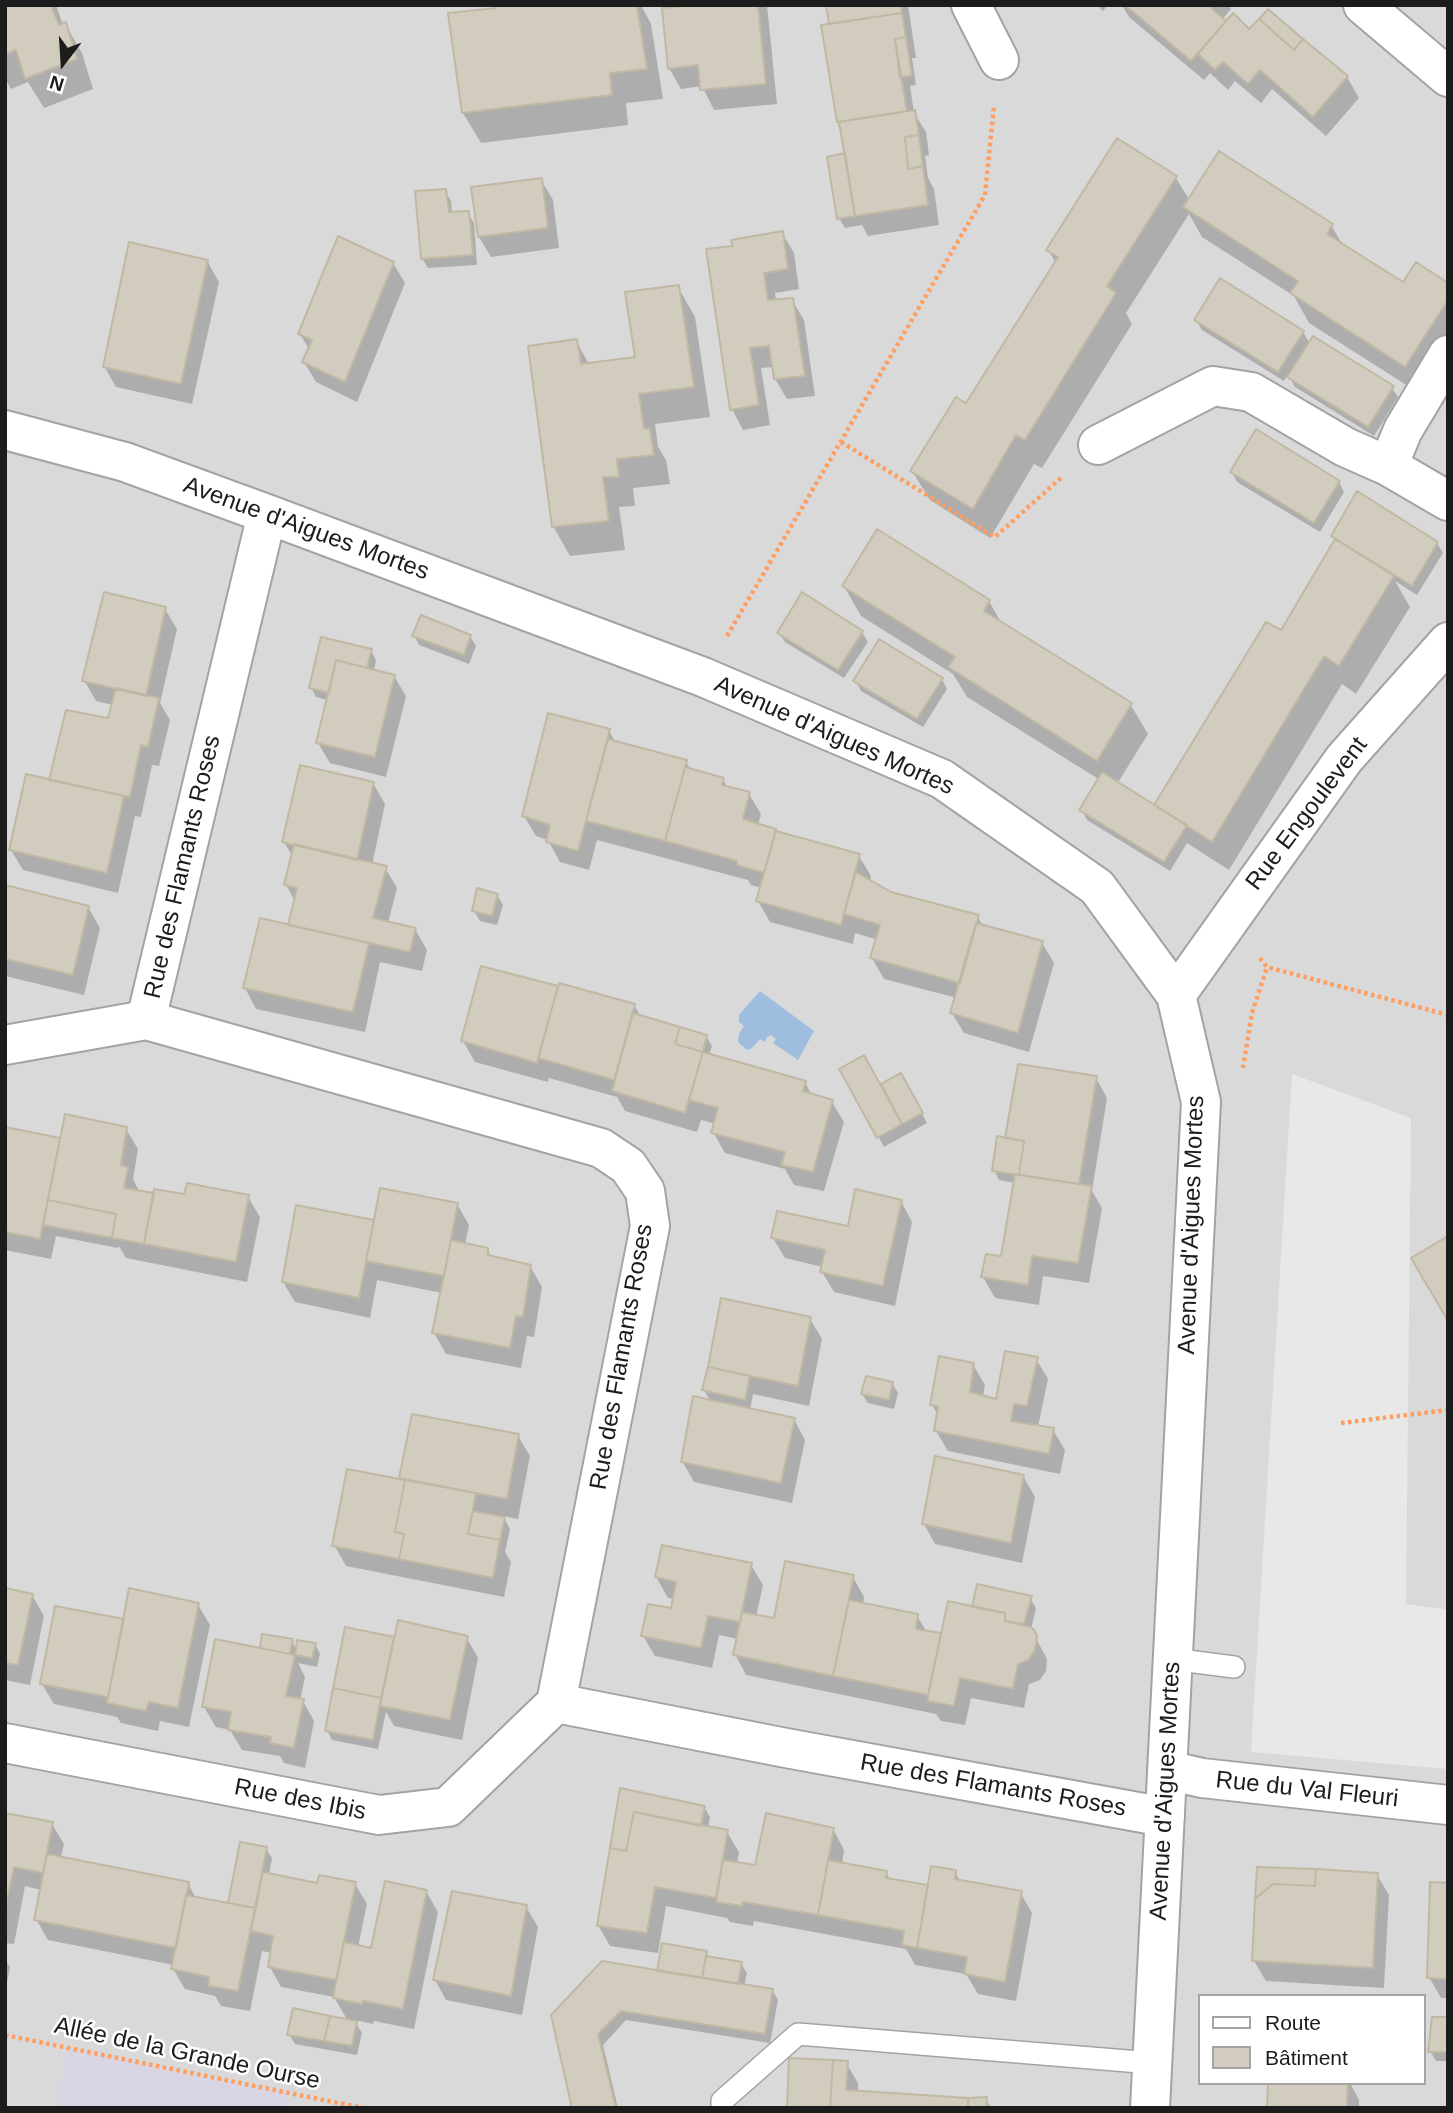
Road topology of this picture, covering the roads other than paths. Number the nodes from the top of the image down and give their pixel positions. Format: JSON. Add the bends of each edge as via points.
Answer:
{"nodes":[{"id":1,"x":971,"y":5,"type":"edge"},
{"id":2,"x":1363,"y":5,"type":"edge"},
{"id":3,"x":999,"y":60,"type":"road end"},
{"id":4,"x":1448,"y":77,"type":"edge"},
{"id":5,"x":1448,"y":355,"type":"edge"},
{"id":6,"x":5,"y":430,"type":"edge"},
{"id":7,"x":1098,"y":445,"type":"road end"},
{"id":8,"x":1388,"y":466,"type":"junction"},
{"id":9,"x":1448,"y":501,"type":"edge"},
{"id":10,"x":267,"y":514,"type":"junction"},
{"id":11,"x":1448,"y":642,"type":"edge"},
{"id":12,"x":1176,"y":995,"type":"junction"},
{"id":13,"x":146,"y":1020,"type":"junction"},
{"id":14,"x":5,"y":1045,"type":"edge"},
{"id":15,"x":1172,"y":1659,"type":"junction"},
{"id":16,"x":1234,"y":1667,"type":"dead end"},
{"id":17,"x":556,"y":1703,"type":"junction"},
{"id":18,"x":5,"y":1743,"type":"edge"},
{"id":19,"x":1167,"y":1770,"type":"junction"},
{"id":20,"x":1448,"y":1805,"type":"edge"},
{"id":21,"x":1165,"y":1817,"type":"junction"},
{"id":22,"x":1152,"y":2063,"type":"junction"},
{"id":23,"x":722,"y":2108,"type":"edge"},
{"id":24,"x":1150,"y":2108,"type":"edge"}],
"edges":[{"from":1,"to":3,"type":"street"},
{"from":2,"to":4,"type":"street"},
{"from":5,"to":8,"type":"street","via":[[1403,430]]},
{"from":6,"to":10,"type":"street","name":"Avenue d'Aigues Mortes","via":[[125,462]]},
{"from":7,"to":8,"type":"street","via":[[1213,386],[1251,392],[1345,447]]},
{"from":8,"to":9,"type":"street"},
{"from":10,"to":12,"type":"street","name":"Avenue d'Aigues Mortes","via":[[704,677],[942,779],[1097,887]]},
{"from":10,"to":13,"type":"street","name":"Rue des Flamants Roses"},
{"from":11,"to":12,"type":"street","name":"Rue Engoulevent","via":[[1344,759]]},
{"from":12,"to":15,"type":"street","name":"Avenue d'Aigues Mortes","via":[[1201,1101]]},
{"from":13,"to":14,"type":"street"},
{"from":13,"to":17,"type":"street","name":"Rue des Flamants Roses","via":[[601,1149],[628,1166],[645,1191],[650,1226]]},
{"from":15,"to":16,"type":"lane"},
{"from":15,"to":19,"type":"street","name":"Avenue d'Aigues Mortes"},
{"from":17,"to":18,"type":"street","name":"Rue des Ibis","via":[[448,1807],[379,1815]]},
{"from":17,"to":21,"type":"street","name":"Rue des Flamants Roses"},
{"from":19,"to":20,"type":"street","name":"Rue du Val Fleuri","via":[[1202,1778]]},
{"from":19,"to":21,"type":"street","name":"Avenue d'Aigues Mortes"},
{"from":21,"to":22,"type":"street","name":"Avenue d'Aigues Mortes"},
{"from":22,"to":23,"type":"lane","via":[[798,2034],[722,2101]]},
{"from":22,"to":24,"type":"street","name":"Avenue d'Aigues Mortes"}]}
